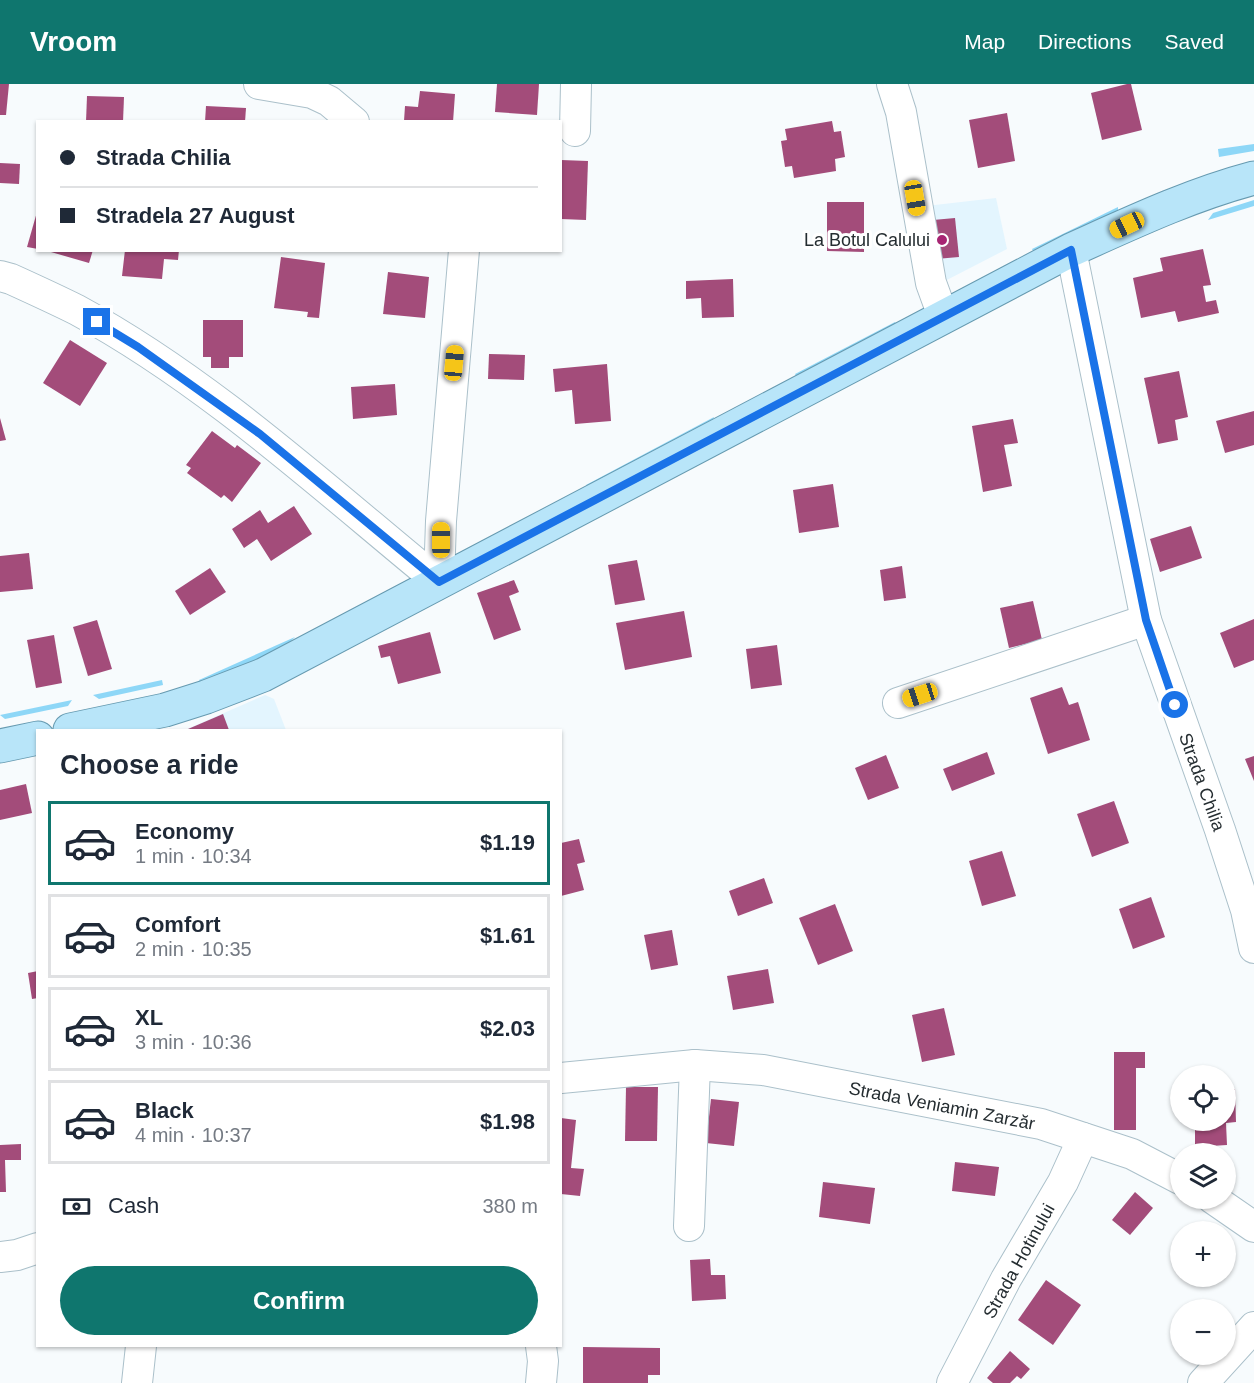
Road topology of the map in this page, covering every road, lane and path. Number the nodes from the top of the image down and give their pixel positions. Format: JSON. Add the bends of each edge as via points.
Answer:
{"nodes":[{"id":1,"x":259,"y":84,"type":"edge"},
{"id":2,"x":576,"y":84,"type":"edge"},
{"id":3,"x":892,"y":84,"type":"edge"},
{"id":4,"x":330,"y":92,"type":"edge"},
{"id":5,"x":352,"y":120,"type":"edge"},
{"id":6,"x":575,"y":131,"type":"dead end"},
{"id":7,"x":1254,"y":178,"type":"edge"},
{"id":8,"x":1071,"y":250,"type":"junction"},
{"id":9,"x":464,"y":252,"type":"edge"},
{"id":10,"x":0,"y":276,"type":"edge"},
{"id":11,"x":943,"y":316,"type":"junction"},
{"id":12,"x":439,"y":582,"type":"junction"},
{"id":13,"x":1146,"y":620,"type":"junction"},
{"id":14,"x":898,"y":703,"type":"dead end"},
{"id":15,"x":122,"y":725,"type":"edge"},
{"id":16,"x":80,"y":729,"type":"edge"},
{"id":17,"x":36,"y":738,"type":"edge"},
{"id":18,"x":0,"y":746,"type":"edge"},
{"id":19,"x":1250,"y":909,"type":"edge"},
{"id":20,"x":1254,"y":948,"type":"edge"},
{"id":21,"x":695,"y":1065,"type":"junction"},
{"id":22,"x":562,"y":1078,"type":"edge"},
{"id":23,"x":1083,"y":1138,"type":"junction"},
{"id":24,"x":1170,"y":1174,"type":"edge"},
{"id":25,"x":1228,"y":1209,"type":"edge"},
{"id":26,"x":689,"y":1226,"type":"dead end"},
{"id":27,"x":1254,"y":1227,"type":"edge"},
{"id":28,"x":36,"y":1249,"type":"edge"},
{"id":29,"x":0,"y":1257,"type":"edge"},
{"id":30,"x":1254,"y":1326,"type":"edge"},
{"id":31,"x":141,"y":1347,"type":"edge"},
{"id":32,"x":542,"y":1347,"type":"edge"},
{"id":33,"x":137,"y":1383,"type":"edge"},
{"id":34,"x":541,"y":1383,"type":"edge"},
{"id":35,"x":952,"y":1383,"type":"edge"},
{"id":36,"x":1203,"y":1383,"type":"edge"}],
"edges":[{"from":1,"to":4,"type":"street","via":[[312,93]]},
{"from":2,"to":6,"type":"street"},
{"from":3,"to":11,"type":"street","via":[[901,112],[930,284]]},
{"from":4,"to":5,"type":"street"},
{"from":7,"to":8,"type":"main road","via":[[1202,193]]},
{"from":8,"to":11,"type":"main road"},
{"from":8,"to":13,"type":"street","name":"Strada Chilia"},
{"from":9,"to":12,"type":"street"},
{"from":10,"to":12,"type":"street","via":[[77,310],[138,347],[260,434]]},
{"from":11,"to":12,"type":"main road"},
{"from":12,"to":15,"type":"main road","via":[[263,675]]},
{"from":13,"to":14,"type":"street"},
{"from":13,"to":19,"type":"street","name":"Strada Chilia"},
{"from":15,"to":16,"type":"main road"},
{"from":17,"to":18,"type":"main road"},
{"from":19,"to":20,"type":"street","name":"Strada Chilia"},
{"from":21,"to":22,"type":"street","name":"Strada Veniamin Zarzăr"},
{"from":21,"to":23,"type":"street","name":"Strada Veniamin Zarzăr","via":[[763,1070],[1041,1124]]},
{"from":21,"to":26,"type":"street"},
{"from":23,"to":24,"type":"street","name":"Strada Veniamin Zarzăr","via":[[1132,1154]]},
{"from":23,"to":35,"type":"street","name":"Strada Hotinului","via":[[1064,1182],[1006,1279]]},
{"from":25,"to":27,"type":"street"},
{"from":28,"to":29,"type":"street"},
{"from":30,"to":36,"type":"street"},
{"from":31,"to":33,"type":"street"},
{"from":32,"to":34,"type":"street"}]}
